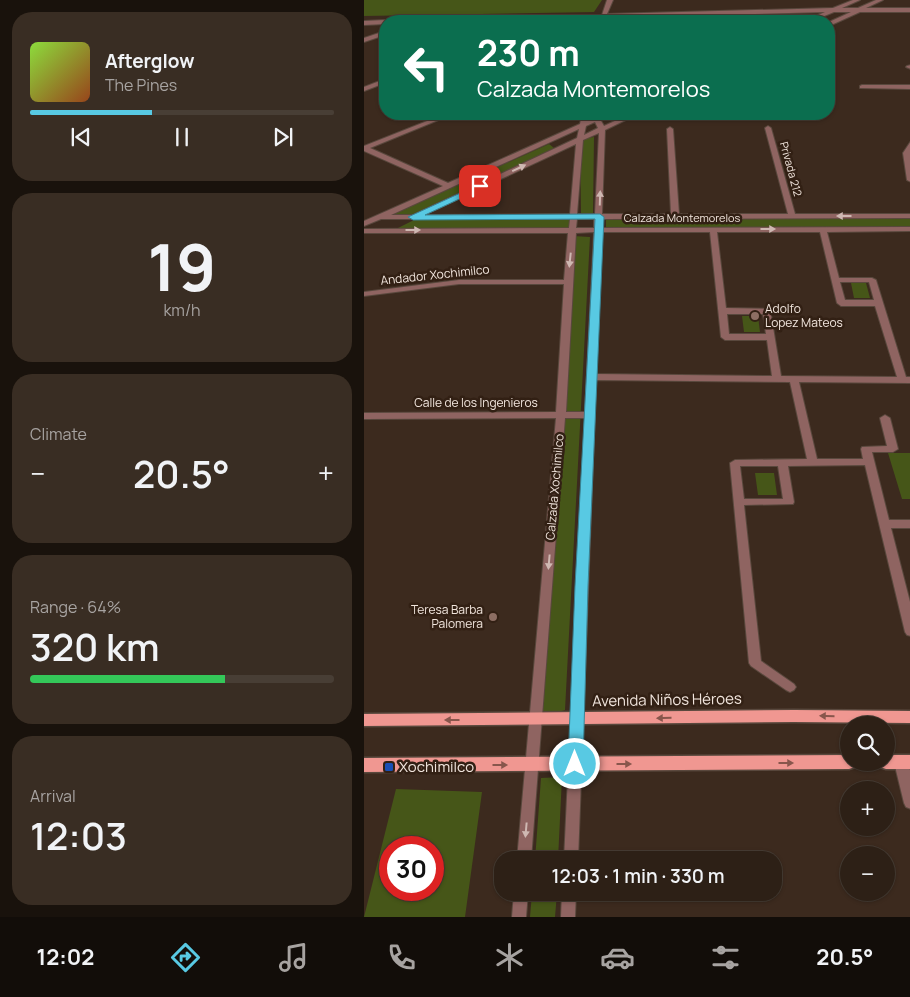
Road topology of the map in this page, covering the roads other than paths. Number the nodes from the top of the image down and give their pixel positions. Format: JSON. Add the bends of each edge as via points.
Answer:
{"nodes":[{"id":1,"x":610,"y":0,"type":"edge"},
{"id":2,"x":857,"y":0,"type":"edge"},
{"id":3,"x":880,"y":0,"type":"edge"},
{"id":4,"x":833,"y":10,"type":"junction"},
{"id":5,"x":859,"y":10,"type":"junction"},
{"id":6,"x":910,"y":10,"type":"edge"},
{"id":7,"x":604,"y":15,"type":"edge"},
{"id":8,"x":705,"y":15,"type":"edge"},
{"id":9,"x":822,"y":15,"type":"edge"},
{"id":10,"x":835,"y":21,"type":"edge"},
{"id":11,"x":379,"y":22,"type":"edge"},
{"id":12,"x":364,"y":23,"type":"edge"},
{"id":13,"x":379,"y":35,"type":"edge"},
{"id":14,"x":364,"y":40,"type":"edge"},
{"id":15,"x":379,"y":83,"type":"edge"},
{"id":16,"x":862,"y":87,"type":"dead end"},
{"id":17,"x":910,"y":87,"type":"edge"},
{"id":18,"x":364,"y":89,"type":"edge"},
{"id":19,"x":435,"y":120,"type":"edge"},
{"id":20,"x":584,"y":120,"type":"edge"},
{"id":21,"x":593,"y":120,"type":"edge"},
{"id":22,"x":598,"y":120,"type":"edge"},
{"id":23,"x":622,"y":120,"type":"edge"},
{"id":24,"x":583,"y":125,"type":"junction"},
{"id":25,"x":768,"y":128,"type":"dead end"},
{"id":26,"x":602,"y":129,"type":"junction"},
{"id":27,"x":670,"y":129,"type":"dead end"},
{"id":28,"x":580,"y":139,"type":"junction"},
{"id":29,"x":910,"y":143,"type":"edge"},
{"id":30,"x":364,"y":148,"type":"edge"},
{"id":31,"x":910,"y":180,"type":"edge"},
{"id":32,"x":449,"y":186,"type":"junction"},
{"id":33,"x":675,"y":216,"type":"junction"},
{"id":34,"x":792,"y":216,"type":"junction"},
{"id":35,"x":876,"y":216,"type":"junction"},
{"id":36,"x":910,"y":216,"type":"edge"},
{"id":37,"x":379,"y":217,"type":"junction"},
{"id":38,"x":413,"y":217,"type":"junction"},
{"id":39,"x":574,"y":217,"type":"junction"},
{"id":40,"x":600,"y":217,"type":"junction"},
{"id":41,"x":364,"y":224,"type":"edge"},
{"id":42,"x":713,"y":229,"type":"junction"},
{"id":43,"x":823,"y":229,"type":"junction"},
{"id":44,"x":880,"y":229,"type":"junction"},
{"id":45,"x":910,"y":229,"type":"edge"},
{"id":46,"x":383,"y":230,"type":"junction"},
{"id":47,"x":574,"y":230,"type":"junction"},
{"id":48,"x":599,"y":230,"type":"junction"},
{"id":49,"x":364,"y":231,"type":"edge"},
{"id":50,"x":364,"y":239,"type":"edge"},
{"id":51,"x":836,"y":280,"type":"junction"},
{"id":52,"x":568,"y":282,"type":"junction"},
{"id":53,"x":364,"y":294,"type":"edge"},
{"id":54,"x":879,"y":303,"type":"junction"},
{"id":55,"x":722,"y":311,"type":"junction"},
{"id":56,"x":771,"y":337,"type":"junction"},
{"id":57,"x":592,"y":377,"type":"junction"},
{"id":58,"x":777,"y":379,"type":"junction"},
{"id":59,"x":794,"y":379,"type":"junction"},
{"id":60,"x":906,"y":380,"type":"edge"},
{"id":61,"x":560,"y":414,"type":"junction"},
{"id":62,"x":589,"y":415,"type":"junction"},
{"id":63,"x":364,"y":416,"type":"edge"},
{"id":64,"x":885,"y":418,"type":"dead end"},
{"id":65,"x":812,"y":462,"type":"junction"},
{"id":66,"x":870,"y":462,"type":"junction"},
{"id":67,"x":783,"y":463,"type":"junction"},
{"id":68,"x":738,"y":502,"type":"junction"},
{"id":69,"x":884,"y":524,"type":"junction"},
{"id":70,"x":910,"y":524,"type":"edge"},
{"id":71,"x":910,"y":632,"type":"edge"},
{"id":72,"x":790,"y":688,"type":"dead end"},
{"id":73,"x":910,"y":717,"type":"edge"},
{"id":74,"x":536,"y":719,"type":"junction"},
{"id":75,"x":576,"y":719,"type":"junction"},
{"id":76,"x":364,"y":720,"type":"edge"},
{"id":77,"x":840,"y":762,"type":"edge"},
{"id":78,"x":899,"y":762,"type":"edge"},
{"id":79,"x":532,"y":764,"type":"junction"},
{"id":80,"x":575,"y":764,"type":"junction"},
{"id":81,"x":364,"y":765,"type":"edge"},
{"id":82,"x":910,"y":803,"type":"edge"},
{"id":83,"x":525,"y":851,"type":"edge"},
{"id":84,"x":571,"y":851,"type":"edge"},
{"id":85,"x":520,"y":901,"type":"edge"},
{"id":86,"x":569,"y":901,"type":"edge"},
{"id":87,"x":519,"y":917,"type":"edge"},
{"id":88,"x":568,"y":917,"type":"edge"}],
"edges":[{"from":1,"to":7,"type":"street"},
{"from":2,"to":4,"type":"street"},
{"from":3,"to":5,"type":"street"},
{"from":4,"to":5,"type":"street"},
{"from":4,"to":8,"type":"street"},
{"from":4,"to":9,"type":"street"},
{"from":5,"to":6,"type":"street"},
{"from":5,"to":10,"type":"street"},
{"from":11,"to":12,"type":"street"},
{"from":13,"to":14,"type":"street"},
{"from":15,"to":18,"type":"street"},
{"from":16,"to":17,"type":"street"},
{"from":19,"to":30,"type":"street"},
{"from":20,"to":24,"type":"street","name":"Calzada Xochimilco"},
{"from":21,"to":24,"type":"street"},
{"from":22,"to":26,"type":"street"},
{"from":23,"to":26,"type":"street"},
{"from":24,"to":28,"type":"street","name":"Calzada Xochimilco"},
{"from":24,"to":32,"type":"street"},
{"from":25,"to":34,"type":"street","name":"Privada 212"},
{"from":26,"to":28,"type":"street"},
{"from":40,"to":26,"type":"street","one_way":true},
{"from":27,"to":33,"type":"street"},
{"from":38,"to":28,"type":"street","one_way":true},
{"from":28,"to":39,"type":"street","name":"Calzada Xochimilco"},
{"from":29,"to":31,"type":"street","via":[[906,153]]},
{"from":30,"to":32,"type":"street"},
{"from":32,"to":37,"type":"street"},
{"from":33,"to":34,"type":"street","name":"Calzada Montemorelos"},
{"from":33,"to":40,"type":"street","name":"Calzada Montemorelos"},
{"from":35,"to":34,"type":"street","name":"Calzada Montemorelos","one_way":true},
{"from":35,"to":36,"type":"street","name":"Calzada Montemorelos"},
{"from":35,"to":44,"type":"street"},
{"from":37,"to":38,"type":"street","name":"Calzada Montemorelos"},
{"from":37,"to":41,"type":"street"},
{"from":38,"to":39,"type":"street","name":"Calzada Montemorelos"},
{"from":38,"to":46,"type":"street"},
{"from":39,"to":40,"type":"street","name":"Calzada Montemorelos"},
{"from":39,"to":47,"type":"street","name":"Calzada Xochimilco"},
{"from":40,"to":48,"type":"street"},
{"from":42,"to":43,"type":"street","name":"Calzada Montemorelos","one_way":true},
{"from":42,"to":48,"type":"street","name":"Calzada Montemorelos"},
{"from":42,"to":55,"type":"street"},
{"from":43,"to":44,"type":"street","name":"Calzada Montemorelos"},
{"from":43,"to":51,"type":"street"},
{"from":44,"to":45,"type":"street","name":"Calzada Montemorelos"},
{"from":46,"to":47,"type":"street","name":"Calzada Montemorelos","one_way":true},
{"from":46,"to":49,"type":"street","name":"Calzada Montemorelos"},
{"from":46,"to":50,"type":"street"},
{"from":47,"to":48,"type":"street","name":"Calzada Montemorelos"},
{"from":47,"to":52,"type":"street","name":"Calzada Xochimilco","one_way":true},
{"from":48,"to":57,"type":"street"},
{"from":51,"to":54,"type":"street","via":[[872,280]]},
{"from":51,"to":54,"type":"street","via":[[841,303]]},
{"from":52,"to":53,"type":"street","name":"Andador Xochimilco","via":[[459,282]]},
{"from":52,"to":61,"type":"street","name":"Calzada Xochimilco"},
{"from":54,"to":60,"type":"street"},
{"from":55,"to":56,"type":"street","via":[[767,311]]},
{"from":55,"to":56,"type":"street","via":[[725,337]]},
{"from":56,"to":58,"type":"street"},
{"from":57,"to":58,"type":"street"},
{"from":57,"to":62,"type":"street"},
{"from":58,"to":59,"type":"street"},
{"from":59,"to":60,"type":"street"},
{"from":59,"to":65,"type":"street"},
{"from":61,"to":62,"type":"street","name":"Calle de los Ingenieros"},
{"from":61,"to":63,"type":"street","name":"Calle de los Ingenieros"},
{"from":61,"to":74,"type":"street","name":"Calzada Xochimilco","one_way":true},
{"from":62,"to":75,"type":"street"},
{"from":64,"to":66,"type":"street","via":[[893,449],[866,449]]},
{"from":65,"to":66,"type":"street"},
{"from":65,"to":67,"type":"street"},
{"from":66,"to":69,"type":"street"},
{"from":67,"to":68,"type":"street","via":[[735,463]]},
{"from":67,"to":68,"type":"street","via":[[789,502]]},
{"from":68,"to":72,"type":"street","via":[[755,664]]},
{"from":69,"to":70,"type":"street"},
{"from":69,"to":71,"type":"street"},
{"from":73,"to":75,"type":"main road","name":"Avenida Niños Héroes","one_way":true},
{"from":74,"to":75,"type":"main road","name":"Avenida Niños Héroes"},
{"from":74,"to":76,"type":"main road","name":"Avenida Niños Héroes","one_way":true},
{"from":74,"to":79,"type":"street","name":"Calzada Xochimilco"},
{"from":75,"to":80,"type":"street"},
{"from":80,"to":77,"type":"main road","one_way":true},
{"from":78,"to":82,"type":"street"},
{"from":79,"to":80,"type":"main road"},
{"from":81,"to":79,"type":"main road","one_way":true},
{"from":79,"to":83,"type":"street","name":"Calzada Xochimilco","one_way":true},
{"from":80,"to":84,"type":"street"},
{"from":85,"to":87,"type":"street"},
{"from":86,"to":88,"type":"street"}]}
